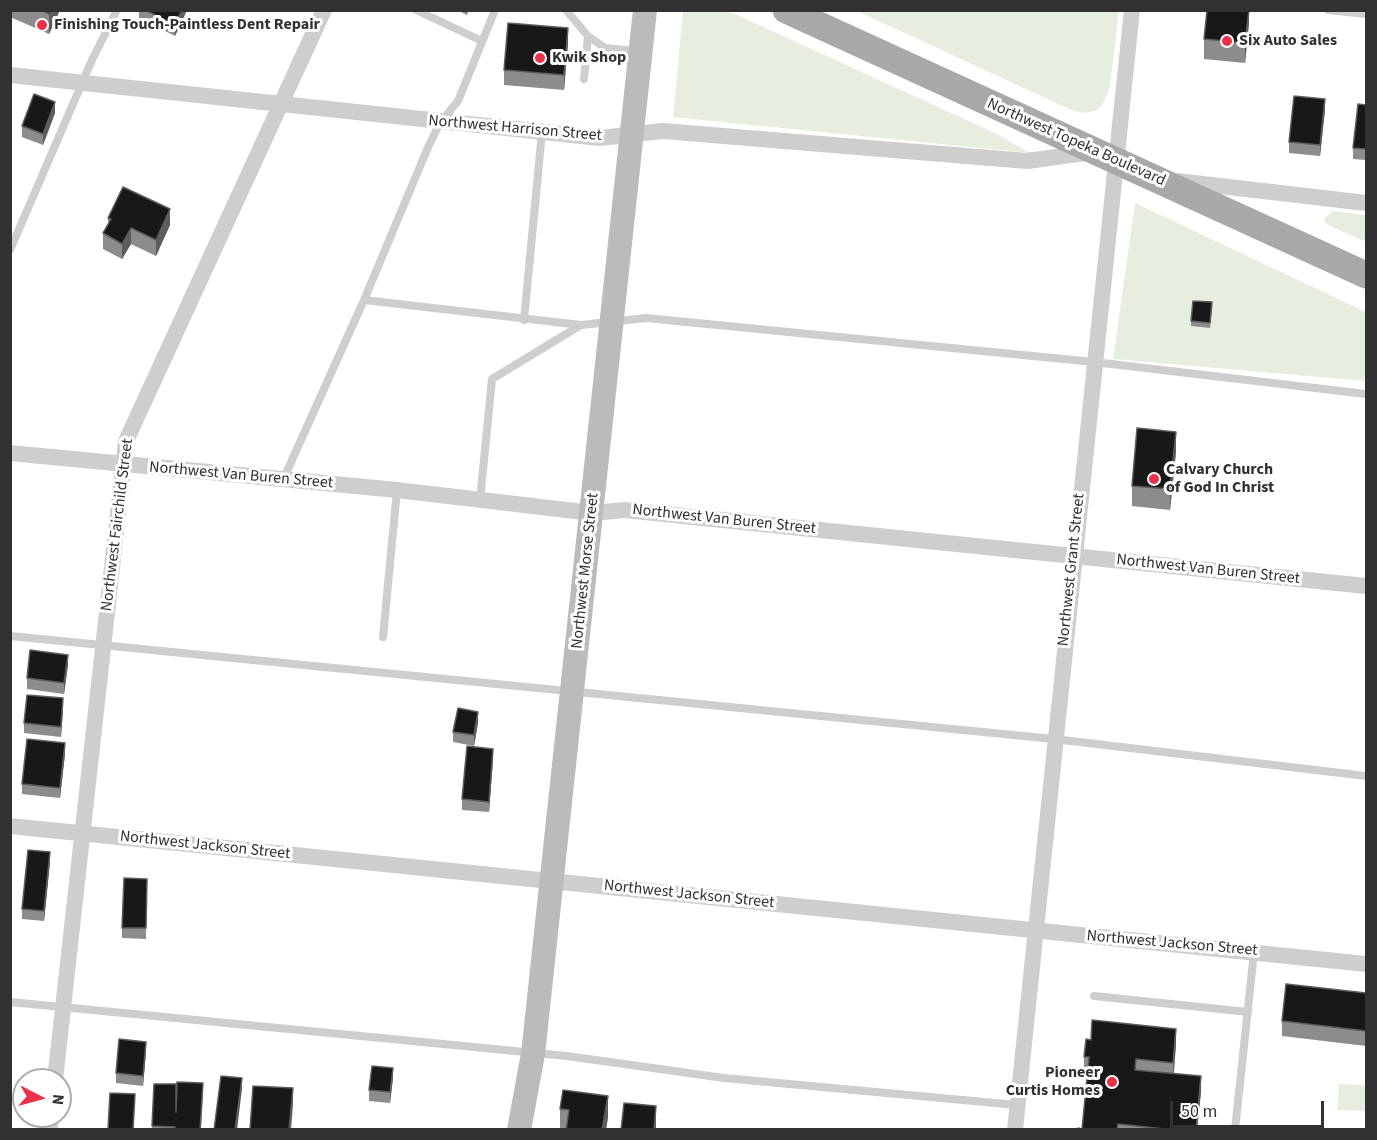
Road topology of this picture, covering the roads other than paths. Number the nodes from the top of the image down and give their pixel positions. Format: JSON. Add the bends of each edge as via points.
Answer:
{"nodes":[{"id":1,"x":117,"y":10,"type":"edge"},
{"id":2,"x":324,"y":10,"type":"edge"},
{"id":3,"x":416,"y":10,"type":"edge"},
{"id":4,"x":441,"y":10,"type":"edge"},
{"id":5,"x":495,"y":10,"type":"edge"},
{"id":6,"x":566,"y":10,"type":"edge"},
{"id":7,"x":645,"y":10,"type":"edge"},
{"id":8,"x":786,"y":10,"type":"edge"},
{"id":9,"x":1132,"y":10,"type":"edge"},
{"id":10,"x":1328,"y":10,"type":"edge"},
{"id":11,"x":1366,"y":14,"type":"edge"},
{"id":12,"x":437,"y":20,"type":"junction"},
{"id":13,"x":588,"y":36,"type":"junction"},
{"id":14,"x":482,"y":41,"type":"junction"},
{"id":15,"x":641,"y":51,"type":"junction"},
{"id":16,"x":10,"y":75,"type":"edge"},
{"id":17,"x":584,"y":79,"type":"dead end"},
{"id":18,"x":83,"y":83,"type":"junction"},
{"id":19,"x":280,"y":105,"type":"junction"},
{"id":20,"x":440,"y":123,"type":"junction"},
{"id":21,"x":542,"y":132,"type":"junction"},
{"id":22,"x":632,"y":134,"type":"junction"},
{"id":23,"x":1104,"y":156,"type":"junction"},
{"id":24,"x":1155,"y":179,"type":"junction"},
{"id":25,"x":1366,"y":203,"type":"edge"},
{"id":26,"x":10,"y":250,"type":"edge"},
{"id":27,"x":1366,"y":275,"type":"edge"},
{"id":28,"x":364,"y":300,"type":"junction"},
{"id":29,"x":524,"y":320,"type":"junction"},
{"id":30,"x":611,"y":322,"type":"junction"},
{"id":31,"x":581,"y":325,"type":"junction"},
{"id":32,"x":1094,"y":362,"type":"junction"},
{"id":33,"x":1366,"y":394,"type":"edge"},
{"id":34,"x":10,"y":453,"type":"edge"},
{"id":35,"x":123,"y":464,"type":"junction"},
{"id":36,"x":283,"y":480,"type":"junction"},
{"id":37,"x":397,"y":490,"type":"junction"},
{"id":38,"x":480,"y":500,"type":"junction"},
{"id":39,"x":592,"y":513,"type":"junction"},
{"id":40,"x":1074,"y":556,"type":"junction"},
{"id":41,"x":1366,"y":586,"type":"edge"},
{"id":42,"x":10,"y":636,"type":"edge"},
{"id":43,"x":383,"y":637,"type":"dead end"},
{"id":44,"x":104,"y":644,"type":"junction"},
{"id":45,"x":573,"y":693,"type":"junction"},
{"id":46,"x":1054,"y":739,"type":"junction"},
{"id":47,"x":1366,"y":776,"type":"edge"},
{"id":48,"x":10,"y":826,"type":"edge"},
{"id":49,"x":82,"y":833,"type":"junction"},
{"id":50,"x":552,"y":882,"type":"junction"},
{"id":51,"x":1034,"y":930,"type":"junction"},
{"id":52,"x":1254,"y":952,"type":"junction"},
{"id":53,"x":1366,"y":964,"type":"edge"},
{"id":54,"x":1095,"y":996,"type":"dead end"},
{"id":55,"x":10,"y":1002,"type":"edge"},
{"id":56,"x":64,"y":1006,"type":"junction"},
{"id":57,"x":1248,"y":1012,"type":"junction"},
{"id":58,"x":533,"y":1054,"type":"junction"},
{"id":59,"x":56,"y":1068,"type":"edge"},
{"id":60,"x":1017,"y":1105,"type":"junction"},
{"id":61,"x":519,"y":1130,"type":"edge"},
{"id":62,"x":1015,"y":1130,"type":"edge"},
{"id":63,"x":1235,"y":1130,"type":"edge"}],
"edges":[{"from":1,"to":18,"type":"lane"},
{"from":2,"to":19,"type":"street","name":"Northwest Fairchild Street"},
{"from":3,"to":12,"type":"lane"},
{"from":4,"to":12,"type":"lane"},
{"from":5,"to":14,"type":"lane"},
{"from":6,"to":13,"type":"lane"},
{"from":7,"to":15,"type":"main road","name":"Northwest Morse Street"},
{"from":8,"to":23,"type":"main road","name":"Northwest Topeka Boulevard"},
{"from":9,"to":23,"type":"street","name":"Northwest Grant Street"},
{"from":10,"to":11,"type":"lane"},
{"from":12,"to":14,"type":"lane"},
{"from":13,"to":15,"type":"lane","via":[[605,48]]},
{"from":13,"to":17,"type":"lane"},
{"from":14,"to":20,"type":"lane","via":[[458,101]]},
{"from":15,"to":22,"type":"main road","name":"Northwest Morse Street"},
{"from":16,"to":18,"type":"street","name":"Northwest Harrison Street"},
{"from":18,"to":19,"type":"street","name":"Northwest Harrison Street"},
{"from":18,"to":26,"type":"lane"},
{"from":19,"to":20,"type":"street","name":"Northwest Harrison Street"},
{"from":19,"to":35,"type":"street","name":"Northwest Fairchild Street","via":[[134,419]]},
{"from":20,"to":21,"type":"street","name":"Northwest Harrison Street"},
{"from":20,"to":28,"type":"lane"},
{"from":21,"to":22,"type":"street","name":"Northwest Harrison Street","via":[[600,138]]},
{"from":21,"to":29,"type":"lane"},
{"from":22,"to":23,"type":"street","name":"Northwest Harrison Street","via":[[663,131],[1026,161]]},
{"from":22,"to":30,"type":"main road","name":"Northwest Morse Street"},
{"from":23,"to":24,"type":"main road","name":"Northwest Topeka Boulevard"},
{"from":23,"to":32,"type":"street","name":"Northwest Grant Street"},
{"from":24,"to":25,"type":"street"},
{"from":24,"to":27,"type":"main road","name":"Northwest Topeka Boulevard"},
{"from":28,"to":29,"type":"lane"},
{"from":28,"to":36,"type":"lane"},
{"from":29,"to":31,"type":"lane"},
{"from":30,"to":31,"type":"lane"},
{"from":30,"to":32,"type":"lane","via":[[646,318]]},
{"from":30,"to":39,"type":"main road","name":"Northwest Morse Street"},
{"from":31,"to":38,"type":"lane","via":[[492,379]]},
{"from":32,"to":33,"type":"lane"},
{"from":32,"to":40,"type":"street","name":"Northwest Grant Street"},
{"from":34,"to":35,"type":"street","name":"Northwest Van Buren Street"},
{"from":35,"to":36,"type":"street","name":"Northwest Van Buren Street"},
{"from":35,"to":44,"type":"street","name":"Northwest Fairchild Street"},
{"from":36,"to":37,"type":"street","name":"Northwest Van Buren Street"},
{"from":37,"to":38,"type":"street","name":"Northwest Van Buren Street"},
{"from":37,"to":43,"type":"lane"},
{"from":38,"to":39,"type":"street","name":"Northwest Van Buren Street"},
{"from":39,"to":40,"type":"street","name":"Northwest Van Buren Street","via":[[625,510]]},
{"from":39,"to":45,"type":"main road","name":"Northwest Morse Street"},
{"from":40,"to":41,"type":"street","name":"Northwest Van Buren Street"},
{"from":40,"to":46,"type":"street","name":"Northwest Grant Street"},
{"from":42,"to":44,"type":"lane"},
{"from":44,"to":45,"type":"lane"},
{"from":44,"to":49,"type":"street","name":"Northwest Fairchild Street"},
{"from":45,"to":46,"type":"lane"},
{"from":45,"to":50,"type":"main road","name":"Northwest Morse Street"},
{"from":46,"to":47,"type":"lane"},
{"from":46,"to":51,"type":"street","name":"Northwest Grant Street"},
{"from":48,"to":49,"type":"street","name":"Northwest Jackson Street"},
{"from":49,"to":50,"type":"street","name":"Northwest Jackson Street"},
{"from":49,"to":56,"type":"street","name":"Northwest Fairchild Street"},
{"from":50,"to":51,"type":"street","name":"Northwest Jackson Street"},
{"from":50,"to":58,"type":"main road","name":"Northwest Morse Street"},
{"from":51,"to":52,"type":"street","name":"Northwest Jackson Street"},
{"from":51,"to":60,"type":"street","name":"Northwest Grant Street"},
{"from":52,"to":53,"type":"street","name":"Northwest Jackson Street"},
{"from":52,"to":57,"type":"lane"},
{"from":54,"to":57,"type":"lane"},
{"from":55,"to":56,"type":"lane"},
{"from":56,"to":58,"type":"lane"},
{"from":56,"to":59,"type":"street","name":"Northwest Fairchild Street"},
{"from":57,"to":63,"type":"lane"},
{"from":58,"to":60,"type":"lane","via":[[724,1078]]},
{"from":58,"to":61,"type":"main road","name":"Northwest Morse Street"},
{"from":60,"to":62,"type":"street","name":"Northwest Grant Street"}]}
